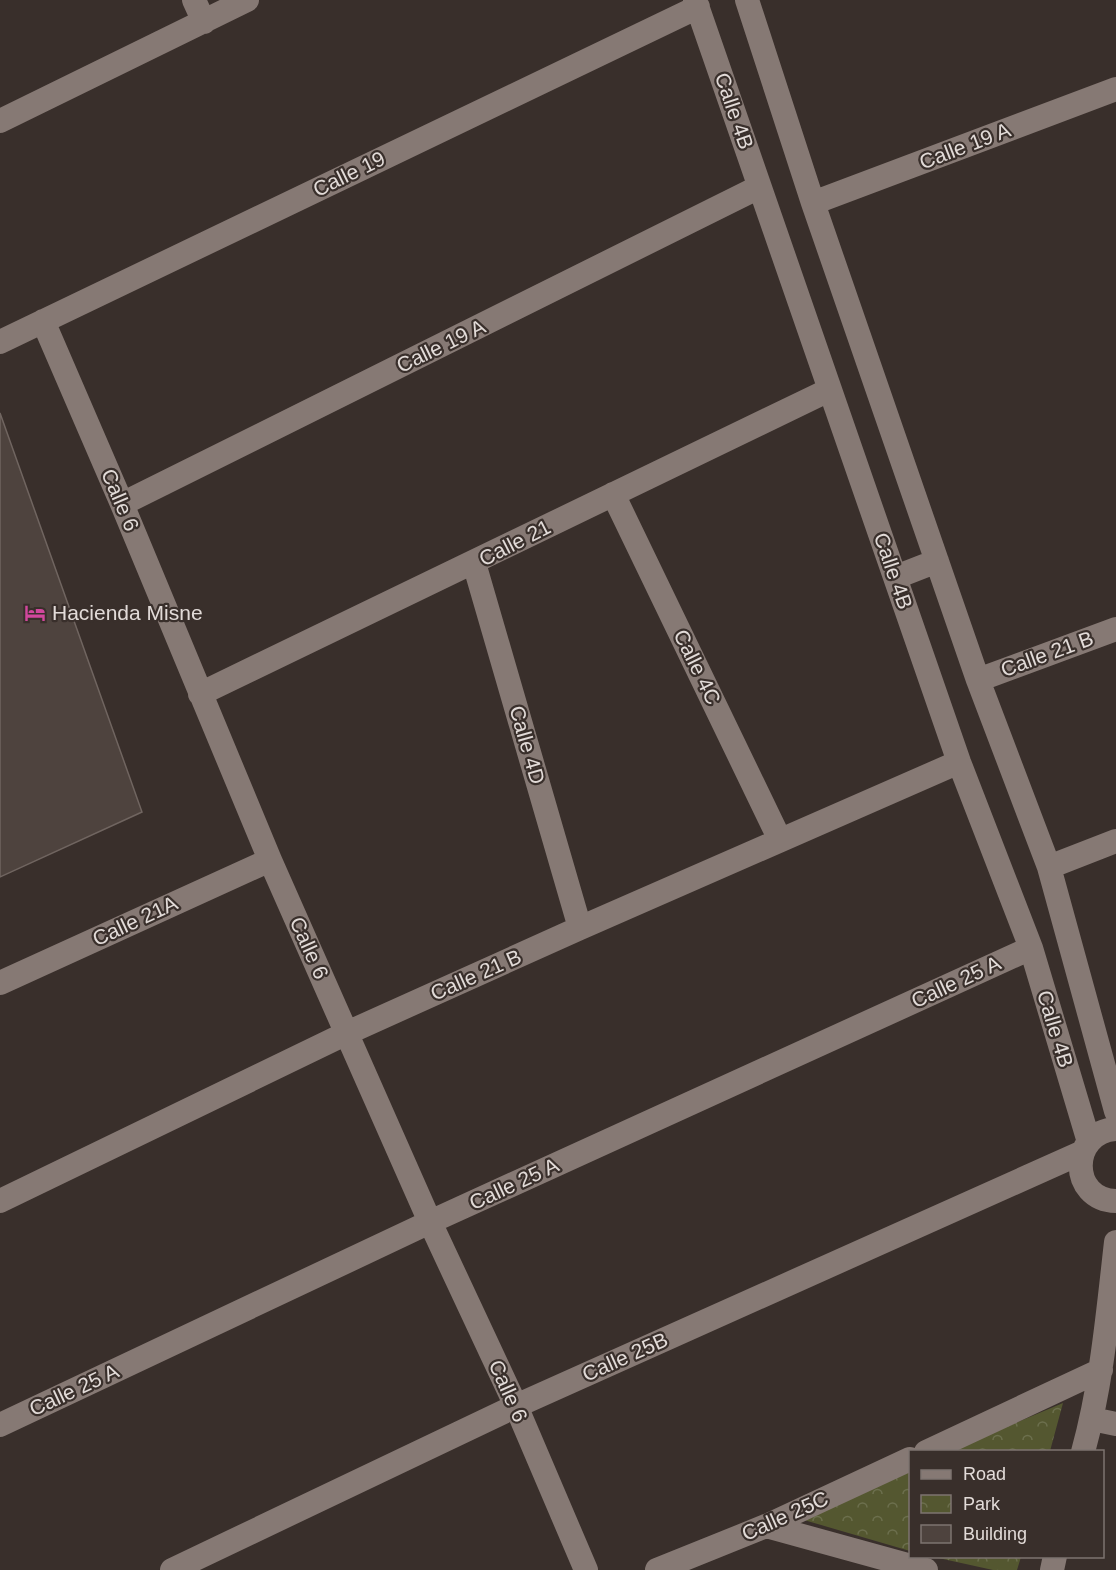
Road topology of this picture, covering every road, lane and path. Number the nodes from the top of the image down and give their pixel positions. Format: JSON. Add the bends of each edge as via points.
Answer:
{"nodes":[{"id":1,"x":194,"y":0,"type":"edge"},
{"id":2,"x":247,"y":0,"type":"edge"},
{"id":3,"x":747,"y":0,"type":"edge"},
{"id":4,"x":696,"y":3,"type":"edge"},
{"id":5,"x":204,"y":22,"type":"junction"},
{"id":6,"x":1116,"y":89,"type":"edge"},
{"id":7,"x":0,"y":121,"type":"edge"},
{"id":8,"x":759,"y":187,"type":"junction"},
{"id":9,"x":813,"y":203,"type":"junction"},
{"id":10,"x":43,"y":321,"type":"junction"},
{"id":11,"x":0,"y":342,"type":"edge"},
{"id":12,"x":829,"y":390,"type":"junction"},
{"id":13,"x":613,"y":494,"type":"junction"},
{"id":14,"x":122,"y":504,"type":"junction"},
{"id":15,"x":937,"y":561,"type":"junction"},
{"id":16,"x":474,"y":563,"type":"junction"},
{"id":17,"x":896,"y":577,"type":"junction"},
{"id":18,"x":1116,"y":629,"type":"edge"},
{"id":19,"x":978,"y":680,"type":"junction"},
{"id":20,"x":200,"y":694,"type":"junction"},
{"id":21,"x":959,"y":762,"type":"junction"},
{"id":22,"x":780,"y":840,"type":"junction"},
{"id":23,"x":1116,"y":841,"type":"edge"},
{"id":24,"x":270,"y":860,"type":"junction"},
{"id":25,"x":1049,"y":867,"type":"junction"},
{"id":26,"x":580,"y":928,"type":"junction"},
{"id":27,"x":1031,"y":948,"type":"junction"},
{"id":28,"x":0,"y":983,"type":"edge"},
{"id":29,"x":347,"y":1033,"type":"junction"},
{"id":30,"x":1116,"y":1110,"type":"edge"},
{"id":31,"x":1116,"y":1129,"type":"edge"},
{"id":32,"x":1086,"y":1147,"type":"junction"},
{"id":33,"x":0,"y":1201,"type":"edge"},
{"id":34,"x":1116,"y":1201,"type":"edge"},
{"id":35,"x":430,"y":1222,"type":"junction"},
{"id":36,"x":1116,"y":1242,"type":"edge"},
{"id":37,"x":1101,"y":1370,"type":"junction"},
{"id":38,"x":516,"y":1406,"type":"junction"},
{"id":39,"x":3,"y":1415,"type":"edge"},
{"id":40,"x":1092,"y":1419,"type":"junction"},
{"id":41,"x":1116,"y":1424,"type":"edge"},
{"id":42,"x":930,"y":1450,"type":"edge"},
{"id":43,"x":1084,"y":1450,"type":"edge"},
{"id":44,"x":909,"y":1459,"type":"edge"},
{"id":45,"x":766,"y":1526,"type":"junction"},
{"id":46,"x":172,"y":1570,"type":"edge"},
{"id":47,"x":586,"y":1570,"type":"edge"},
{"id":48,"x":657,"y":1570,"type":"edge"},
{"id":49,"x":926,"y":1570,"type":"edge"}],
"edges":[{"from":1,"to":5,"type":"street"},
{"from":2,"to":5,"type":"street"},
{"from":3,"to":9,"type":"street","name":"Calle 4B"},
{"from":4,"to":8,"type":"street","name":"Calle 4B"},
{"from":4,"to":10,"type":"street","name":"Calle 19"},
{"from":5,"to":7,"type":"street"},
{"from":6,"to":9,"type":"street","name":"Calle 19 A"},
{"from":8,"to":12,"type":"street","name":"Calle 4B"},
{"from":8,"to":14,"type":"street","name":"Calle 19 A"},
{"from":9,"to":15,"type":"street","name":"Calle 4B"},
{"from":10,"to":11,"type":"street","name":"Calle 19"},
{"from":10,"to":14,"type":"street","name":"Calle 6"},
{"from":12,"to":13,"type":"street","name":"Calle 21"},
{"from":12,"to":17,"type":"street","name":"Calle 4B"},
{"from":13,"to":16,"type":"street","name":"Calle 21"},
{"from":13,"to":22,"type":"street","name":"Calle 4C"},
{"from":14,"to":20,"type":"street","name":"Calle 6"},
{"from":15,"to":17,"type":"street"},
{"from":15,"to":19,"type":"street","name":"Calle 4B"},
{"from":16,"to":20,"type":"street","name":"Calle 21"},
{"from":16,"to":26,"type":"street","name":"Calle 4D"},
{"from":17,"to":21,"type":"street","name":"Calle 4B"},
{"from":18,"to":19,"type":"street","name":"Calle 21 B"},
{"from":19,"to":25,"type":"street","name":"Calle 4B"},
{"from":20,"to":24,"type":"street","name":"Calle 6"},
{"from":21,"to":22,"type":"street","name":"Calle 21 B"},
{"from":21,"to":27,"type":"street","name":"Calle 4B"},
{"from":22,"to":26,"type":"street","name":"Calle 21 B"},
{"from":23,"to":25,"type":"street"},
{"from":24,"to":28,"type":"street","name":"Calle 21A"},
{"from":24,"to":29,"type":"street","name":"Calle 6"},
{"from":25,"to":30,"type":"street","name":"Calle 4B"},
{"from":26,"to":29,"type":"street","name":"Calle 21 B"},
{"from":27,"to":32,"type":"street","name":"Calle 4B"},
{"from":27,"to":35,"type":"street","name":"Calle 25 A"},
{"from":29,"to":33,"type":"street","name":"Calle 21 B"},
{"from":29,"to":35,"type":"street","name":"Calle 6"},
{"from":31,"to":32,"type":"street","name":"Calle 25B","via":[[1098,1134]]},
{"from":32,"to":34,"type":"street","name":"Calle 4B","via":[[1080,1162],[1084,1183],[1100,1198]]},
{"from":32,"to":38,"type":"street","name":"Calle 25B"},
{"from":35,"to":38,"type":"street","name":"Calle 6"},
{"from":35,"to":39,"type":"street","name":"Calle 25 A"},
{"from":36,"to":37,"type":"street"},
{"from":37,"to":40,"type":"street"},
{"from":37,"to":42,"type":"street"},
{"from":38,"to":46,"type":"street","name":"Calle 25B"},
{"from":38,"to":47,"type":"street","name":"Calle 6"},
{"from":40,"to":41,"type":"street"},
{"from":40,"to":43,"type":"street"},
{"from":44,"to":45,"type":"street","name":"Calle 25C"},
{"from":45,"to":48,"type":"street","name":"Calle 25C"},
{"from":45,"to":49,"type":"street"}]}
